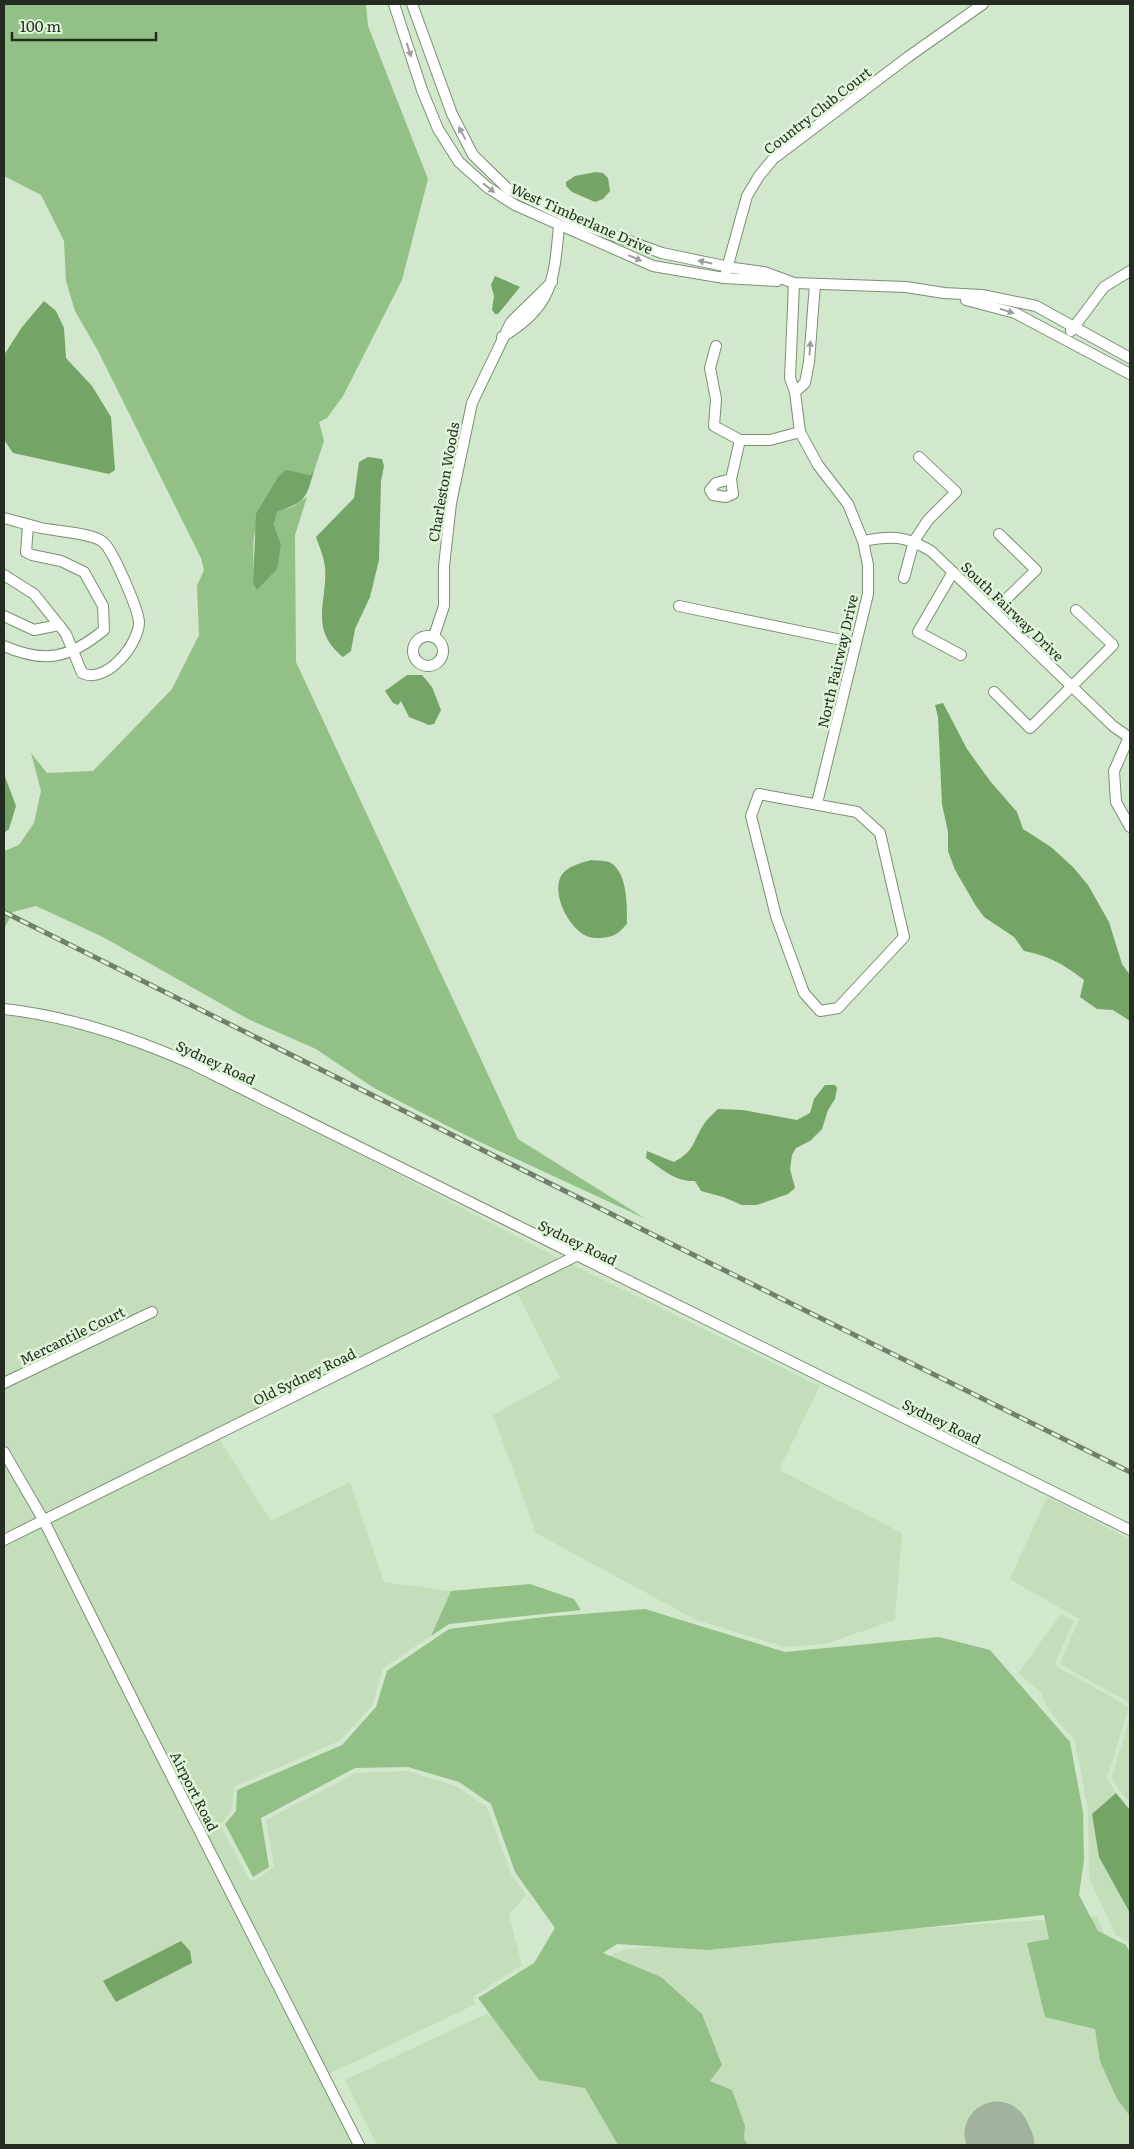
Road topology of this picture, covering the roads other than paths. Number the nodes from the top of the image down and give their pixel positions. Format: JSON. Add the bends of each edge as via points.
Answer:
{"nodes":[{"id":1,"x":394,"y":4,"type":"edge"},
{"id":2,"x":412,"y":4,"type":"edge"},
{"id":3,"x":983,"y":4,"type":"edge"},
{"id":4,"x":559,"y":226,"type":"junction"},
{"id":5,"x":727,"y":266,"type":"junction"},
{"id":6,"x":1130,"y":271,"type":"edge"},
{"id":7,"x":724,"y":278,"type":"junction"},
{"id":8,"x":790,"y":282,"type":"junction"},
{"id":9,"x":815,"y":284,"type":"junction"},
{"id":10,"x":944,"y":293,"type":"junction"},
{"id":11,"x":1073,"y":326,"type":"junction"},
{"id":12,"x":1067,"y":340,"type":"junction"},
{"id":13,"x":716,"y":346,"type":"dead end"},
{"id":14,"x":1130,"y":358,"type":"edge"},
{"id":15,"x":1130,"y":374,"type":"edge"},
{"id":16,"x":795,"y":392,"type":"junction"},
{"id":17,"x":800,"y":432,"type":"junction"},
{"id":18,"x":740,"y":440,"type":"junction"},
{"id":19,"x":919,"y":457,"type":"dead end"},
{"id":20,"x":731,"y":479,"type":"dead end"},
{"id":21,"x":4,"y":518,"type":"edge"},
{"id":22,"x":28,"y":524,"type":"junction"},
{"id":23,"x":999,"y":534,"type":"dead end"},
{"id":24,"x":863,"y":541,"type":"junction"},
{"id":25,"x":914,"y":541,"type":"junction"},
{"id":26,"x":953,"y":572,"type":"junction"},
{"id":27,"x":4,"y":574,"type":"edge"},
{"id":28,"x":904,"y":578,"type":"dead end"},
{"id":29,"x":679,"y":606,"type":"dead end"},
{"id":30,"x":1076,"y":610,"type":"dead end"},
{"id":31,"x":994,"y":611,"type":"junction"},
{"id":32,"x":4,"y":616,"type":"edge"},
{"id":33,"x":59,"y":625,"type":"junction"},
{"id":34,"x":434,"y":636,"type":"dead end"},
{"id":35,"x":856,"y":643,"type":"junction"},
{"id":36,"x":4,"y":646,"type":"edge"},
{"id":37,"x":73,"y":651,"type":"junction"},
{"id":38,"x":961,"y":656,"type":"dead end"},
{"id":39,"x":1072,"y":686,"type":"junction"},
{"id":40,"x":994,"y":692,"type":"dead end"},
{"id":41,"x":1130,"y":737,"type":"edge"},
{"id":42,"x":817,"y":803,"type":"junction"},
{"id":43,"x":1130,"y":828,"type":"edge"},
{"id":44,"x":4,"y":1008,"type":"edge"},
{"id":45,"x":576,"y":1256,"type":"junction"},
{"id":46,"x":152,"y":1312,"type":"dead end"},
{"id":47,"x":4,"y":1383,"type":"edge"},
{"id":48,"x":4,"y":1452,"type":"edge"},
{"id":49,"x":44,"y":1521,"type":"junction"},
{"id":50,"x":1130,"y":1530,"type":"edge"},
{"id":51,"x":4,"y":1540,"type":"edge"},
{"id":52,"x":359,"y":2145,"type":"edge"}],
"edges":[{"from":1,"to":4,"type":"street","name":"West Timberlane Drive","one_way":true,"via":[[438,129],[459,162],[504,199]]},
{"from":5,"to":2,"type":"street","name":"West Timberlane Drive","one_way":true,"via":[[654,250],[584,225],[508,189],[473,155],[452,114]]},
{"from":3,"to":5,"type":"street","name":"Country Club Court","via":[[773,159],[747,196]]},
{"from":4,"to":7,"type":"street","name":"West Timberlane Drive","one_way":true,"via":[[653,266]]},
{"from":4,"to":34,"type":"street","name":"Charleston Woods","via":[[552,282],[511,322],[472,403],[451,503],[444,566],[444,606]]},
{"from":5,"to":7,"type":"street","name":"Country Club Court"},
{"from":5,"to":8,"type":"street","name":"West Timberlane Drive","via":[[764,272]]},
{"from":6,"to":11,"type":"street","via":[[1104,287]]},
{"from":7,"to":8,"type":"street","name":"West Timberlane Drive"},
{"from":8,"to":9,"type":"street","name":"West Timberlane Drive"},
{"from":8,"to":16,"type":"street","name":"North Fairway Drive","via":[[790,378]]},
{"from":9,"to":10,"type":"street","name":"West Timberlane Drive","via":[[906,287]]},
{"from":16,"to":9,"type":"street","one_way":true,"via":[[804,383],[809,362]]},
{"from":10,"to":11,"type":"street","name":"West Timberlane Drive","via":[[982,295],[1036,306]]},
{"from":10,"to":12,"type":"street","name":"West Timberlane Drive","one_way":true,"via":[[952,298],[1015,313]]},
{"from":11,"to":12,"type":"street"},
{"from":11,"to":14,"type":"street","name":"West Timberlane Drive"},
{"from":12,"to":15,"type":"street","name":"West Timberlane Drive"},
{"from":13,"to":18,"type":"street","via":[[710,368],[716,399],[714,426]]},
{"from":16,"to":17,"type":"street","name":"North Fairway Drive"},
{"from":17,"to":18,"type":"street","via":[[770,440]]},
{"from":17,"to":24,"type":"street","name":"North Fairway Drive","via":[[818,465],[848,504]]},
{"from":18,"to":20,"type":"street"},
{"from":19,"to":25,"type":"street","via":[[956,492],[928,520]]},
{"from":21,"to":22,"type":"street"},
{"from":22,"to":37,"type":"street","via":[[26,552],[61,561],[84,572],[103,606],[104,630],[88,644]]},
{"from":22,"to":37,"type":"street","via":[[103,542],[118,564],[128,590],[139,622],[133,641],[115,667],[88,676],[82,673]]},
{"from":23,"to":31,"type":"street","via":[[1036,570]]},
{"from":24,"to":25,"type":"street","name":"South Fairway Drive","via":[[887,536]]},
{"from":24,"to":35,"type":"street","name":"North Fairway Drive","via":[[868,565],[868,594]]},
{"from":25,"to":26,"type":"street","name":"South Fairway Drive","via":[[931,551]]},
{"from":25,"to":28,"type":"street"},
{"from":26,"to":31,"type":"street","name":"South Fairway Drive"},
{"from":26,"to":38,"type":"street","via":[[918,632]]},
{"from":27,"to":33,"type":"street","via":[[34,594]]},
{"from":29,"to":35,"type":"street"},
{"from":30,"to":39,"type":"street","via":[[1114,645]]},
{"from":31,"to":39,"type":"street","name":"South Fairway Drive"},
{"from":32,"to":33,"type":"street","via":[[34,630]]},
{"from":33,"to":37,"type":"street"},
{"from":35,"to":42,"type":"street","name":"North Fairway Drive"},
{"from":36,"to":37,"type":"street","via":[[15,651],[56,657]]},
{"from":39,"to":40,"type":"street","via":[[1030,728]]},
{"from":39,"to":41,"type":"street","name":"South Fairway Drive","via":[[1113,726]]},
{"from":41,"to":43,"type":"street","via":[[1114,771],[1116,802]]},
{"from":42,"to":42,"type":"street","via":[[759,794],[751,816],[776,916],[804,993],[820,1011],[838,1008],[904,937],[880,833],[857,812]]},
{"from":44,"to":45,"type":"street","name":"Sydney Road","via":[[78,1023],[138,1041]]},
{"from":45,"to":49,"type":"street","name":"Old Sydney Road"},
{"from":45,"to":50,"type":"street","name":"Sydney Road"},
{"from":46,"to":47,"type":"street","name":"Mercantile Court"},
{"from":48,"to":49,"type":"street","name":"Airport Road"},
{"from":49,"to":51,"type":"street","name":"Old Sydney Road"},
{"from":49,"to":52,"type":"street","name":"Airport Road"}]}
